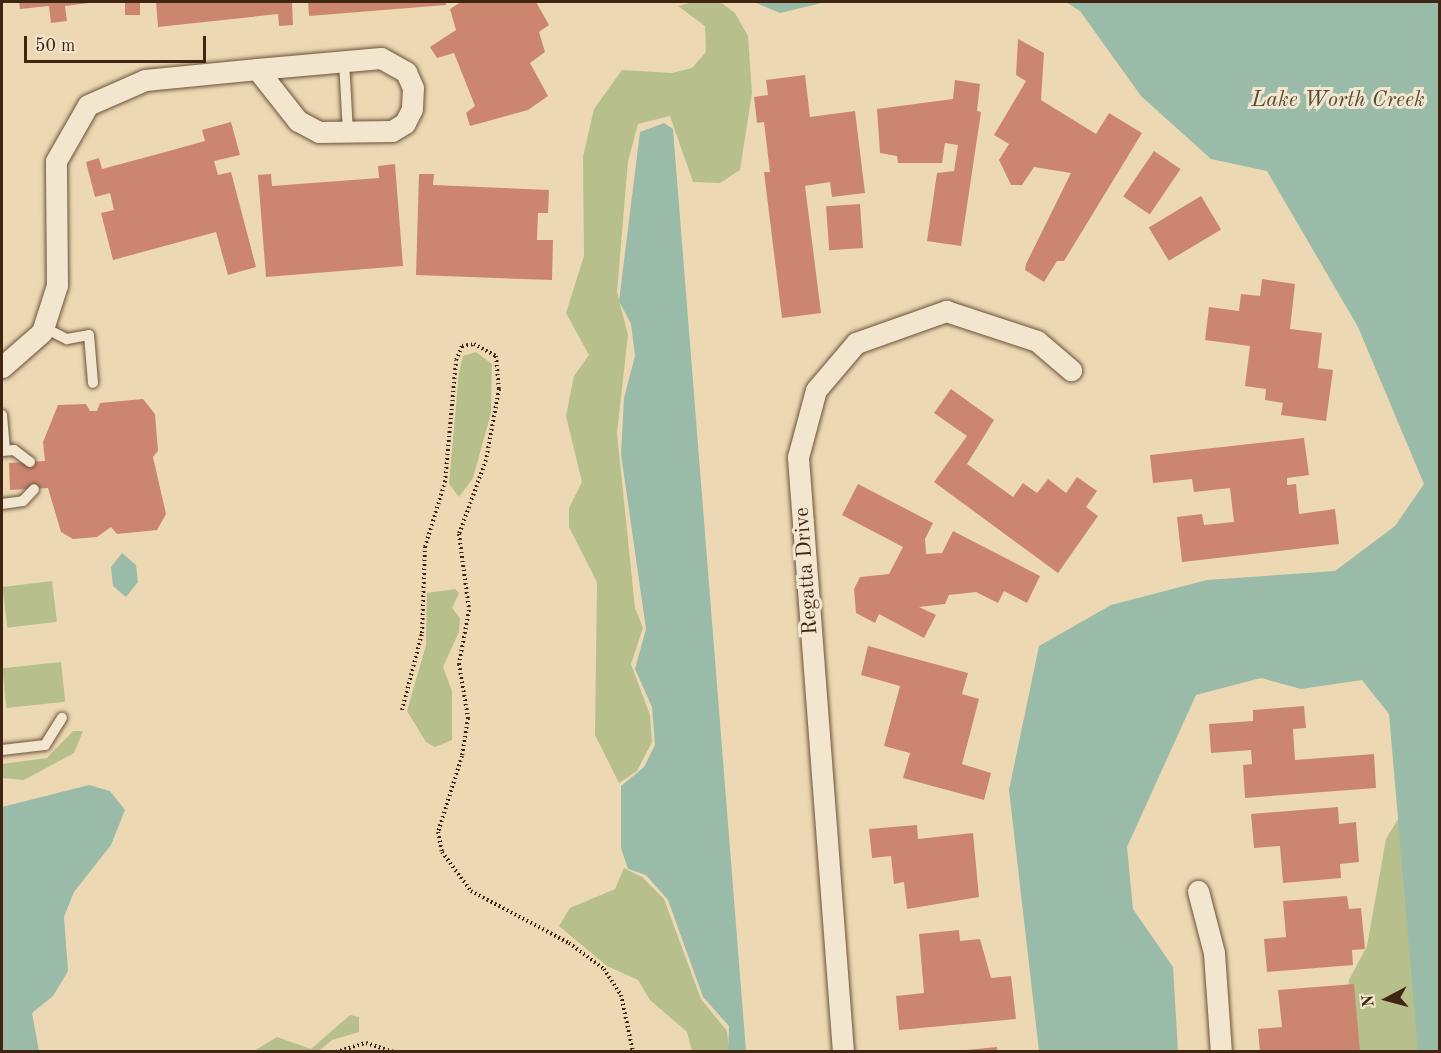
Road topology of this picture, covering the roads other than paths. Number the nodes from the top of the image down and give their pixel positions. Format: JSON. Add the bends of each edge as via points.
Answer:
{"nodes":[{"id":1,"x":344,"y":61,"type":"junction"},
{"id":2,"x":257,"y":69,"type":"junction"},
{"id":3,"x":348,"y":133,"type":"junction"},
{"id":4,"x":43,"y":327,"type":"junction"},
{"id":5,"x":2,"y":366,"type":"edge"},
{"id":6,"x":1071,"y":370,"type":"dead end"},
{"id":7,"x":93,"y":383,"type":"dead end"},
{"id":8,"x":2,"y":415,"type":"edge"},
{"id":9,"x":3,"y":450,"type":"edge"},
{"id":10,"x":30,"y":462,"type":"dead end"},
{"id":11,"x":34,"y":489,"type":"dead end"},
{"id":12,"x":2,"y":504,"type":"edge"},
{"id":13,"x":62,"y":718,"type":"dead end"},
{"id":14,"x":2,"y":750,"type":"edge"},
{"id":15,"x":1198,"y":891,"type":"dead end"},
{"id":16,"x":843,"y":1052,"type":"edge"},
{"id":17,"x":1221,"y":1052,"type":"edge"}],
"edges":[{"from":1,"to":2,"type":"street"},
{"from":1,"to":3,"type":"lane"},
{"from":1,"to":3,"type":"street","via":[[388,61],[406,72],[414,94],[410,117],[398,128]]},
{"from":2,"to":3,"type":"street","via":[[307,128]]},
{"from":2,"to":4,"type":"street","via":[[145,80],[88,105],[56,161],[57,285]]},
{"from":4,"to":5,"type":"street"},
{"from":4,"to":7,"type":"lane","via":[[67,339],[89,335]]},
{"from":6,"to":16,"type":"street","name":"Regatta Drive","via":[[1037,341],[946,311],[856,343],[816,390],[798,458]]},
{"from":8,"to":9,"type":"lane"},
{"from":9,"to":10,"type":"lane"},
{"from":11,"to":12,"type":"lane","via":[[23,501]]},
{"from":13,"to":14,"type":"lane","via":[[45,745]]},
{"from":15,"to":17,"type":"street","via":[[1214,953]]}]}
